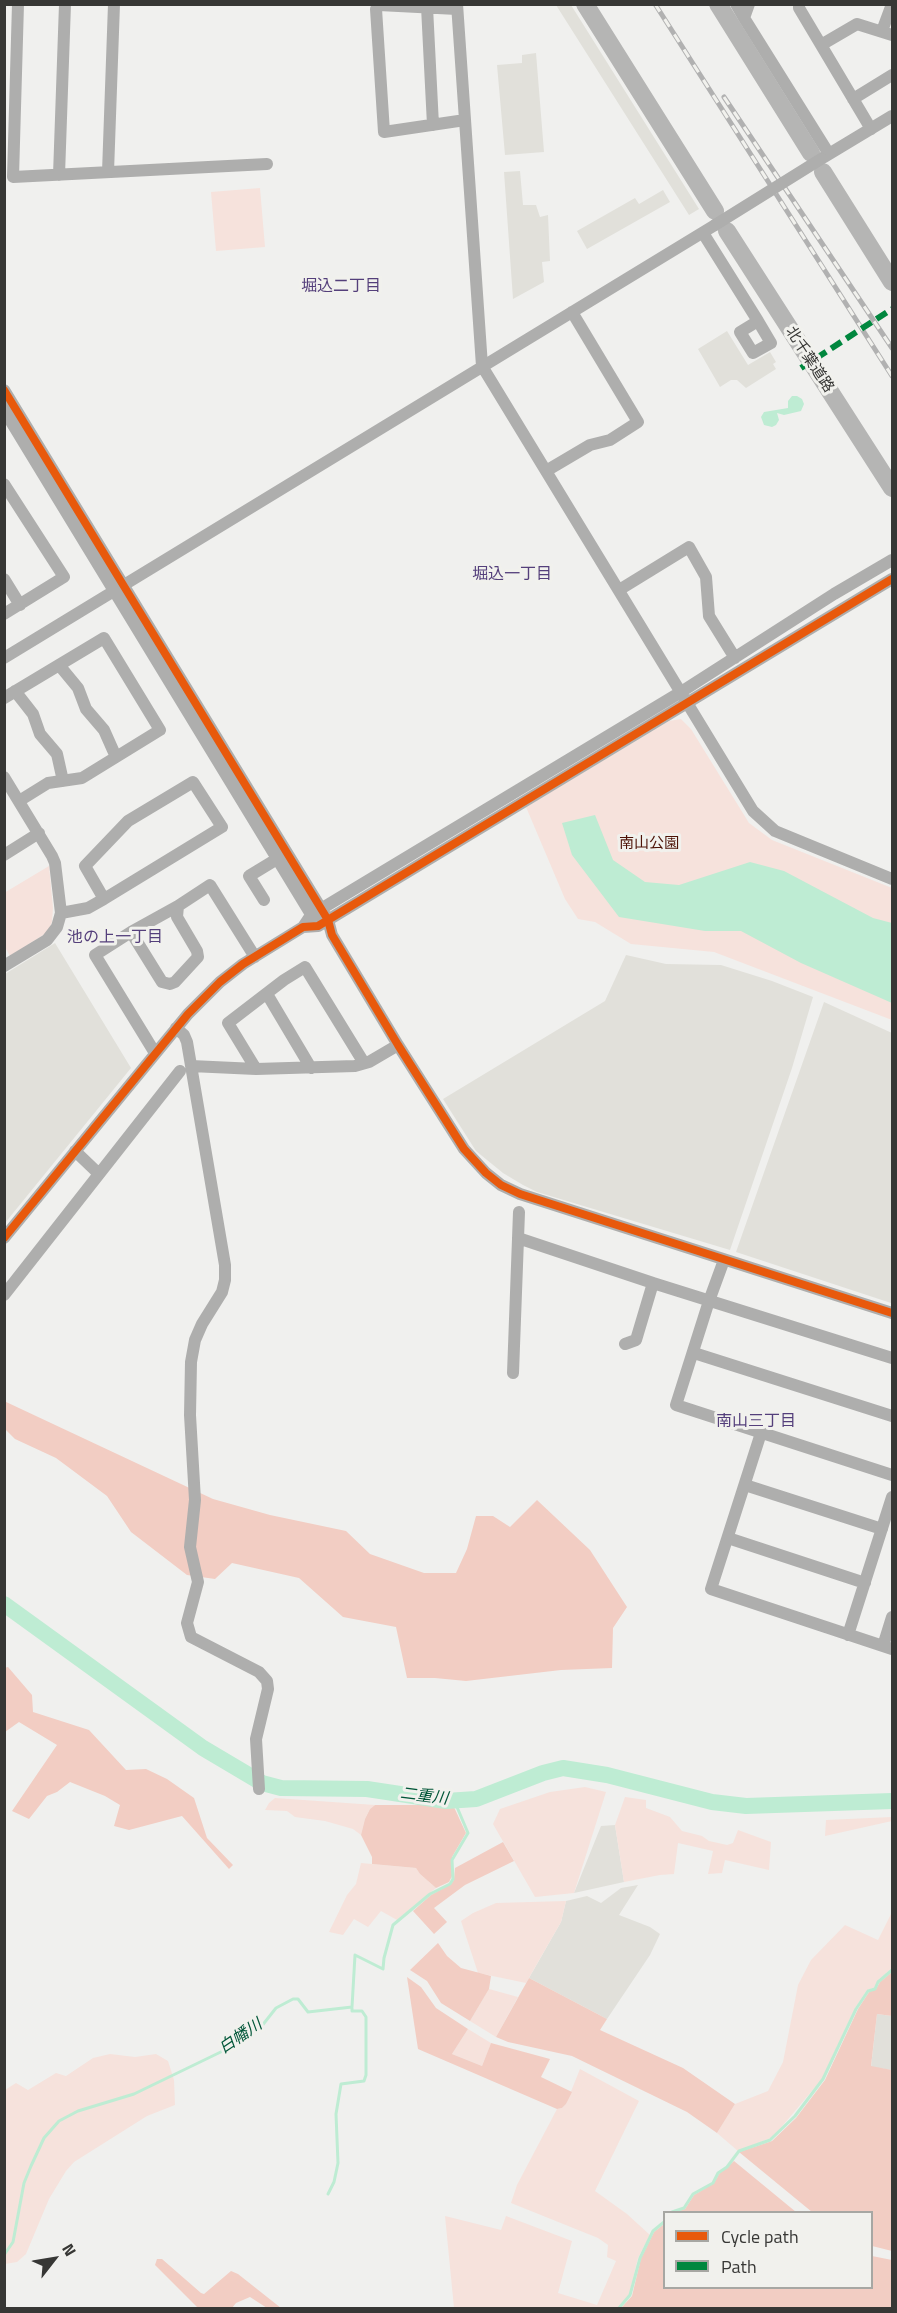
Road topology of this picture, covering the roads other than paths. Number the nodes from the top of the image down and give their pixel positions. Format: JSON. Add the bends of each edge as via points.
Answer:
{"nodes":[{"id":1,"x":18,"y":4,"type":"edge"},
{"id":2,"x":65,"y":4,"type":"edge"},
{"id":3,"x":114,"y":4,"type":"edge"},
{"id":4,"x":585,"y":4,"type":"edge"},
{"id":5,"x":718,"y":4,"type":"edge"},
{"id":6,"x":736,"y":4,"type":"edge"},
{"id":7,"x":750,"y":4,"type":"edge"},
{"id":8,"x":799,"y":4,"type":"edge"},
{"id":9,"x":892,"y":4,"type":"edge"},
{"id":10,"x":427,"y":7,"type":"junction"},
{"id":11,"x":457,"y":7,"type":"edge"},
{"id":12,"x":744,"y":18,"type":"junction"},
{"id":13,"x":887,"y":33,"type":"edge"},
{"id":14,"x":821,"y":45,"type":"junction"},
{"id":15,"x":892,"y":75,"type":"edge"},
{"id":16,"x":10,"y":79,"type":"edge"},
{"id":17,"x":853,"y":99,"type":"junction"},
{"id":18,"x":892,"y":116,"type":"edge"},
{"id":19,"x":465,"y":120,"type":"junction"},
{"id":20,"x":433,"y":125,"type":"junction"},
{"id":21,"x":871,"y":129,"type":"junction"},
{"id":22,"x":10,"y":130,"type":"edge"},
{"id":23,"x":821,"y":160,"type":"junction"},
{"id":24,"x":267,"y":164,"type":"dead end"},
{"id":25,"x":108,"y":172,"type":"junction"},
{"id":26,"x":59,"y":175,"type":"junction"},
{"id":27,"x":9,"y":182,"type":"edge"},
{"id":28,"x":719,"y":222,"type":"junction"},
{"id":29,"x":703,"y":232,"type":"junction"},
{"id":30,"x":892,"y":282,"type":"edge"},
{"id":31,"x":572,"y":312,"type":"junction"},
{"id":32,"x":758,"y":321,"type":"dead end"},
{"id":33,"x":482,"y":366,"type":"junction"},
{"id":34,"x":4,"y":390,"type":"edge"},
{"id":35,"x":4,"y":410,"type":"edge"},
{"id":36,"x":546,"y":471,"type":"junction"},
{"id":37,"x":4,"y":484,"type":"edge"},
{"id":38,"x":892,"y":488,"type":"edge"},
{"id":39,"x":892,"y":560,"type":"edge"},
{"id":40,"x":4,"y":579,"type":"edge"},
{"id":41,"x":892,"y":579,"type":"edge"},
{"id":42,"x":119,"y":588,"type":"junction"},
{"id":43,"x":619,"y":590,"type":"junction"},
{"id":44,"x":20,"y":605,"type":"junction"},
{"id":45,"x":4,"y":614,"type":"edge"},
{"id":46,"x":4,"y":658,"type":"edge"},
{"id":47,"x":735,"y":658,"type":"junction"},
{"id":48,"x":59,"y":665,"type":"junction"},
{"id":49,"x":10,"y":694,"type":"edge"},
{"id":50,"x":684,"y":698,"type":"junction"},
{"id":51,"x":116,"y":757,"type":"junction"},
{"id":52,"x":4,"y":777,"type":"edge"},
{"id":53,"x":63,"y":781,"type":"junction"},
{"id":54,"x":19,"y":801,"type":"junction"},
{"id":55,"x":39,"y":833,"type":"junction"},
{"id":56,"x":4,"y":855,"type":"edge"},
{"id":57,"x":277,"y":859,"type":"junction"},
{"id":58,"x":892,"y":879,"type":"edge"},
{"id":59,"x":104,"y":899,"type":"junction"},
{"id":60,"x":264,"y":900,"type":"dead end"},
{"id":61,"x":177,"y":906,"type":"junction"},
{"id":62,"x":316,"y":912,"type":"junction"},
{"id":63,"x":61,"y":913,"type":"junction"},
{"id":64,"x":323,"y":923,"type":"junction"},
{"id":65,"x":303,"y":927,"type":"junction"},
{"id":66,"x":131,"y":932,"type":"junction"},
{"id":67,"x":255,"y":957,"type":"junction"},
{"id":68,"x":4,"y":966,"type":"edge"},
{"id":69,"x":267,"y":994,"type":"junction"},
{"id":70,"x":176,"y":1028,"type":"junction"},
{"id":71,"x":398,"y":1044,"type":"junction"},
{"id":72,"x":155,"y":1053,"type":"junction"},
{"id":73,"x":364,"y":1064,"type":"junction"},
{"id":74,"x":311,"y":1068,"type":"junction"},
{"id":75,"x":186,"y":1069,"type":"junction"},
{"id":76,"x":256,"y":1069,"type":"junction"},
{"id":77,"x":75,"y":1151,"type":"junction"},
{"id":78,"x":99,"y":1174,"type":"junction"},
{"id":79,"x":519,"y":1212,"type":"dead end"},
{"id":80,"x":4,"y":1238,"type":"edge"},
{"id":81,"x":518,"y":1238,"type":"junction"},
{"id":82,"x":724,"y":1260,"type":"junction"},
{"id":83,"x":653,"y":1283,"type":"junction"},
{"id":84,"x":4,"y":1295,"type":"edge"},
{"id":85,"x":709,"y":1301,"type":"junction"},
{"id":86,"x":892,"y":1313,"type":"edge"},
{"id":87,"x":625,"y":1344,"type":"dead end"},
{"id":88,"x":694,"y":1353,"type":"junction"},
{"id":89,"x":892,"y":1358,"type":"edge"},
{"id":90,"x":513,"y":1373,"type":"dead end"},
{"id":91,"x":892,"y":1416,"type":"edge"},
{"id":92,"x":762,"y":1433,"type":"junction"},
{"id":93,"x":892,"y":1475,"type":"edge"},
{"id":94,"x":745,"y":1485,"type":"junction"},
{"id":95,"x":892,"y":1497,"type":"edge"},
{"id":96,"x":882,"y":1529,"type":"junction"},
{"id":97,"x":728,"y":1538,"type":"junction"},
{"id":98,"x":865,"y":1583,"type":"junction"},
{"id":99,"x":892,"y":1617,"type":"edge"},
{"id":100,"x":848,"y":1635,"type":"junction"},
{"id":101,"x":888,"y":1647,"type":"edge"},
{"id":102,"x":259,"y":1789,"type":"dead end"}],
"edges":[{"from":1,"to":16,"type":"street"},
{"from":2,"to":26,"type":"street"},
{"from":3,"to":25,"type":"street"},
{"from":4,"to":28,"type":"highway","name":"北千葉道路"},
{"from":5,"to":23,"type":"highway"},
{"from":6,"to":12,"type":"street"},
{"from":7,"to":12,"type":"street"},
{"from":8,"to":14,"type":"street"},
{"from":9,"to":13,"type":"street"},
{"from":10,"to":11,"type":"street"},
{"from":10,"to":20,"type":"street"},
{"from":10,"to":20,"type":"street","via":[[379,5],[376,9],[384,132]]},
{"from":11,"to":19,"type":"street"},
{"from":12,"to":23,"type":"street"},
{"from":13,"to":14,"type":"street","via":[[857,24]]},
{"from":14,"to":17,"type":"street"},
{"from":15,"to":17,"type":"street"},
{"from":16,"to":22,"type":"street"},
{"from":17,"to":21,"type":"street"},
{"from":18,"to":21,"type":"street"},
{"from":19,"to":20,"type":"street"},
{"from":19,"to":33,"type":"street"},
{"from":21,"to":23,"type":"street"},
{"from":22,"to":27,"type":"street"},
{"from":23,"to":28,"type":"street","bridge":true},
{"from":23,"to":30,"type":"highway"},
{"from":24,"to":25,"type":"street"},
{"from":25,"to":26,"type":"street"},
{"from":26,"to":27,"type":"street"},
{"from":28,"to":29,"type":"street"},
{"from":28,"to":38,"type":"highway","name":"北千葉道路"},
{"from":29,"to":31,"type":"street"},
{"from":29,"to":32,"type":"street"},
{"from":31,"to":33,"type":"street"},
{"from":31,"to":36,"type":"street","via":[[638,422]]},
{"from":33,"to":36,"type":"street"},
{"from":33,"to":42,"type":"street"},
{"from":34,"to":42,"type":"street"},
{"from":35,"to":42,"type":"street"},
{"from":36,"to":43,"type":"street"},
{"from":37,"to":44,"type":"street","via":[[64,578]]},
{"from":39,"to":47,"type":"street"},
{"from":40,"to":44,"type":"street"},
{"from":41,"to":50,"type":"street"},
{"from":42,"to":46,"type":"street"},
{"from":42,"to":57,"type":"street"},
{"from":42,"to":62,"type":"street"},
{"from":43,"to":47,"type":"street","via":[[689,547],[706,577],[710,616]]},
{"from":43,"to":50,"type":"street"},
{"from":44,"to":45,"type":"street"},
{"from":47,"to":50,"type":"street"},
{"from":48,"to":49,"type":"street"},
{"from":48,"to":51,"type":"street","via":[[78,688],[86,709],[104,730]]},
{"from":48,"to":51,"type":"street","via":[[104,638],[160,730]]},
{"from":49,"to":53,"type":"street","via":[[33,714],[40,734],[57,754]]},
{"from":50,"to":58,"type":"street","via":[[753,811],[764,822],[776,831]]},
{"from":50,"to":62,"type":"street"},
{"from":50,"to":64,"type":"street"},
{"from":51,"to":53,"type":"street","via":[[82,778]]},
{"from":52,"to":54,"type":"street"},
{"from":53,"to":54,"type":"street","via":[[48,783]]},
{"from":54,"to":55,"type":"street"},
{"from":55,"to":56,"type":"street"},
{"from":55,"to":63,"type":"street","via":[[55,863]]},
{"from":57,"to":60,"type":"street","via":[[249,876]]},
{"from":57,"to":62,"type":"street"},
{"from":59,"to":59,"type":"street","via":[[222,827],[193,782],[128,821],[85,867]]},
{"from":59,"to":63,"type":"street","via":[[88,908]]},
{"from":61,"to":66,"type":"street"},
{"from":61,"to":66,"type":"street","via":[[177,917],[198,957],[175,982],[162,982]]},
{"from":61,"to":67,"type":"street","via":[[210,885]]},
{"from":62,"to":64,"type":"street"},
{"from":62,"to":65,"type":"street"},
{"from":63,"to":68,"type":"street","via":[[47,940]]},
{"from":64,"to":65,"type":"street"},
{"from":64,"to":71,"type":"street"},
{"from":65,"to":67,"type":"street"},
{"from":66,"to":72,"type":"street","via":[[95,955]]},
{"from":67,"to":70,"type":"street","via":[[220,982]]},
{"from":69,"to":73,"type":"street","via":[[305,967]]},
{"from":69,"to":74,"type":"street"},
{"from":69,"to":76,"type":"street","via":[[228,1023]]},
{"from":70,"to":72,"type":"street"},
{"from":70,"to":75,"type":"street","via":[[184,1035]]},
{"from":71,"to":73,"type":"street"},
{"from":71,"to":82,"type":"street","via":[[464,1149],[501,1185],[542,1202]]},
{"from":72,"to":77,"type":"street"},
{"from":73,"to":74,"type":"street"},
{"from":74,"to":76,"type":"street"},
{"from":75,"to":76,"type":"street"},
{"from":75,"to":78,"type":"street"},
{"from":75,"to":102,"type":"street","via":[[225,1265],[222,1292],[202,1324],[191,1362],[195,1500],[190,1547],[198,1582],[187,1623],[191,1637],[259,1672],[267,1681],[256,1739]]},
{"from":77,"to":78,"type":"street"},
{"from":77,"to":80,"type":"street"},
{"from":78,"to":84,"type":"street"},
{"from":79,"to":81,"type":"street"},
{"from":81,"to":83,"type":"street"},
{"from":81,"to":90,"type":"street"},
{"from":82,"to":85,"type":"street"},
{"from":82,"to":86,"type":"street"},
{"from":83,"to":85,"type":"street"},
{"from":83,"to":87,"type":"street","via":[[636,1340]]},
{"from":85,"to":88,"type":"street"},
{"from":85,"to":89,"type":"street"},
{"from":88,"to":91,"type":"street"},
{"from":88,"to":92,"type":"street","via":[[676,1405]]},
{"from":92,"to":93,"type":"street"},
{"from":92,"to":94,"type":"street"},
{"from":94,"to":96,"type":"street"},
{"from":94,"to":97,"type":"street"},
{"from":95,"to":96,"type":"street"},
{"from":96,"to":98,"type":"street"},
{"from":97,"to":98,"type":"street"},
{"from":97,"to":100,"type":"street","via":[[711,1589]]},
{"from":98,"to":100,"type":"street"},
{"from":99,"to":101,"type":"street"},
{"from":100,"to":101,"type":"street"}]}
